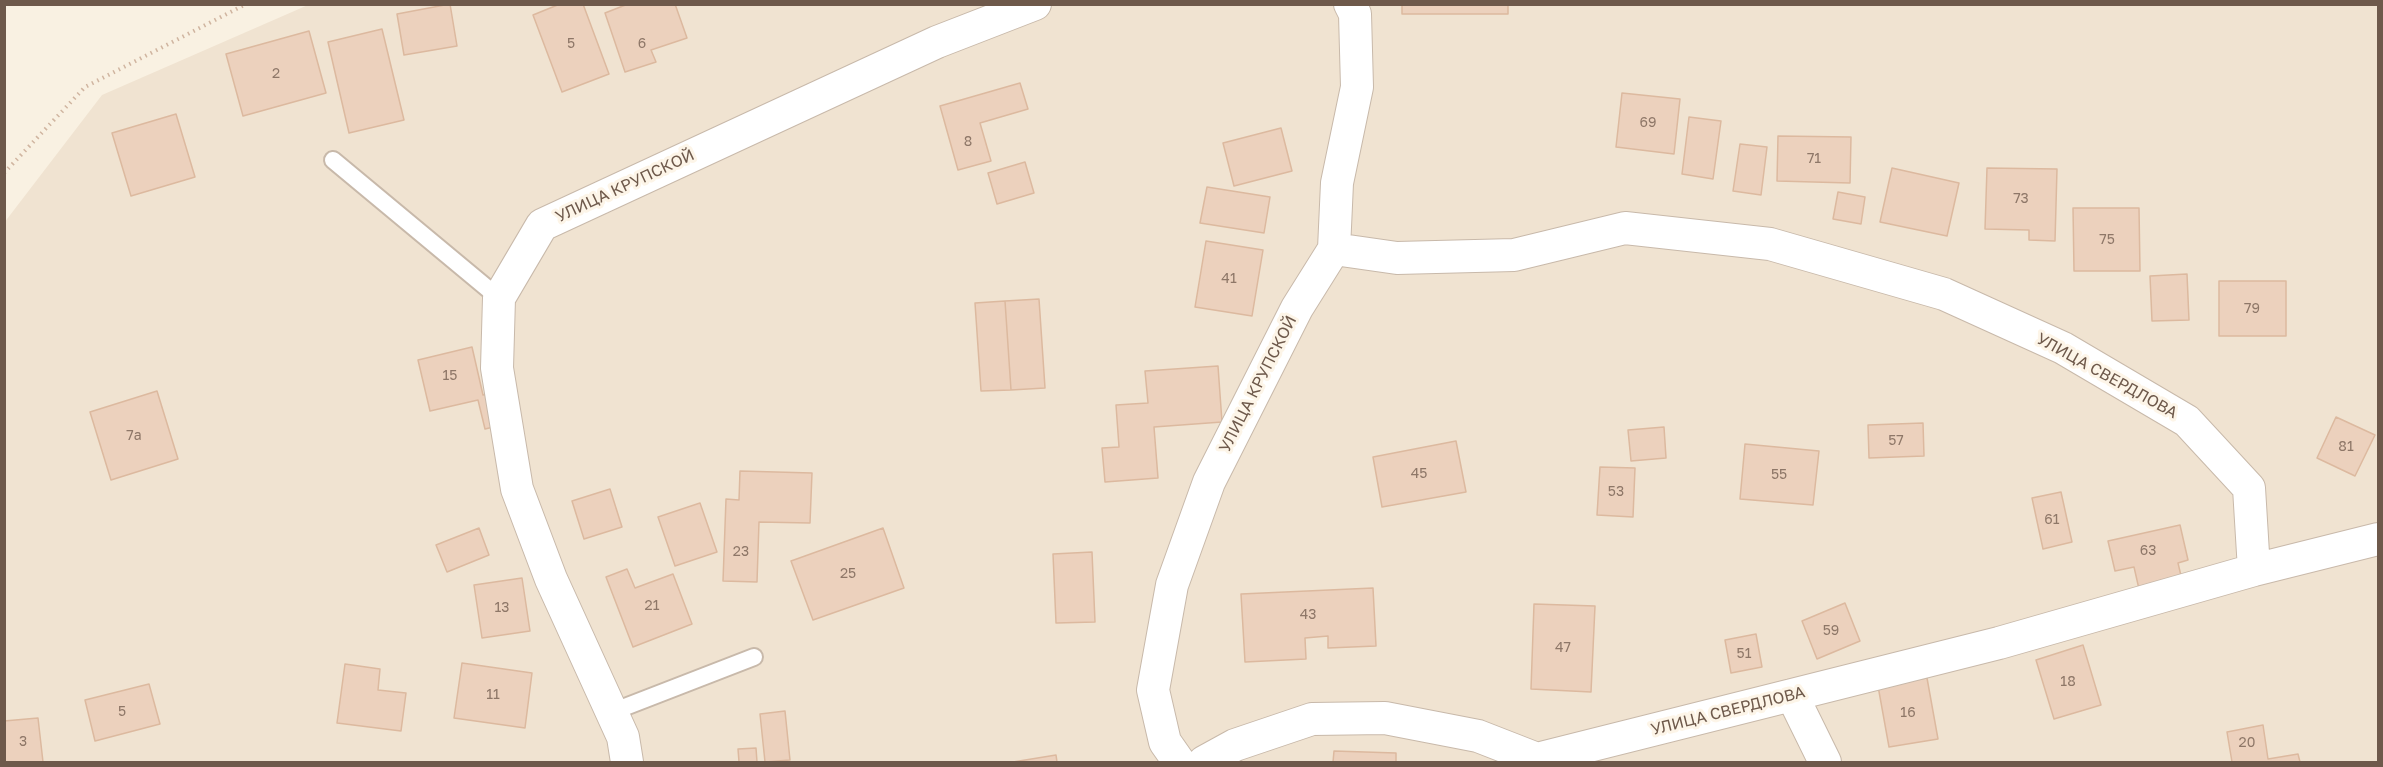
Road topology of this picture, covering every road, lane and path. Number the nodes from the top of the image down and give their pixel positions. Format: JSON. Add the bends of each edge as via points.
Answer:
{"nodes":[{"id":1,"x":246,"y":4,"type":"edge"},
{"id":2,"x":1035,"y":4,"type":"edge"},
{"id":3,"x":1356,"y":8,"type":"edge"},
{"id":4,"x":333,"y":160,"type":"dead end"},
{"id":5,"x":4,"y":173,"type":"edge"},
{"id":6,"x":1334,"y":249,"type":"junction"},
{"id":7,"x":499,"y":298,"type":"junction"},
{"id":8,"x":2379,"y":539,"type":"edge"},
{"id":9,"x":2254,"y":570,"type":"junction"},
{"id":10,"x":754,"y":657,"type":"dead end"},
{"id":11,"x":1792,"y":695,"type":"junction"},
{"id":12,"x":612,"y":712,"type":"junction"},
{"id":13,"x":1537,"y":760,"type":"edge"},
{"id":14,"x":627,"y":762,"type":"edge"},
{"id":15,"x":1179,"y":762,"type":"edge"},
{"id":16,"x":1204,"y":762,"type":"edge"},
{"id":17,"x":1825,"y":762,"type":"edge"}],
"edges":[{"from":1,"to":5,"type":"path","via":[[85,87]]},
{"from":2,"to":7,"type":"street","name":"УЛИЦА КРУПСКОЙ","via":[[927,47],[542,225]]},
{"from":3,"to":6,"type":"street","name":"УЛИЦА КРУПСКОЙ","via":[[1357,87],[1337,183]]},
{"from":4,"to":7,"type":"lane"},
{"from":6,"to":9,"type":"street","name":"УЛИЦА СВЕРДЛОВА","via":[[1397,258],[1514,255],[1625,228],[1770,244],[1944,294],[2063,348],[2187,422],[2249,488]]},
{"from":6,"to":15,"type":"street","name":"УЛИЦА КРУПСКОЙ","via":[[1297,308],[1209,482],[1172,585],[1153,690],[1165,742]]},
{"from":7,"to":12,"type":"street","name":"УЛИЦА КРУПСКОЙ","via":[[497,368],[517,489],[551,579]]},
{"from":8,"to":9,"type":"street","name":"УЛИЦА СВЕРДЛОВА"},
{"from":9,"to":11,"type":"street","name":"УЛИЦА СВЕРДЛОВА","via":[[1999,643]]},
{"from":10,"to":12,"type":"lane"},
{"from":11,"to":13,"type":"street","name":"УЛИЦА СВЕРДЛОВА"},
{"from":11,"to":17,"type":"street"},
{"from":12,"to":14,"type":"street","name":"УЛИЦА КРУПСКОЙ"},
{"from":13,"to":16,"type":"street","name":"УЛИЦА СВЕРДЛОВА","via":[[1478,736],[1385,718],[1312,719],[1235,745]]}]}
